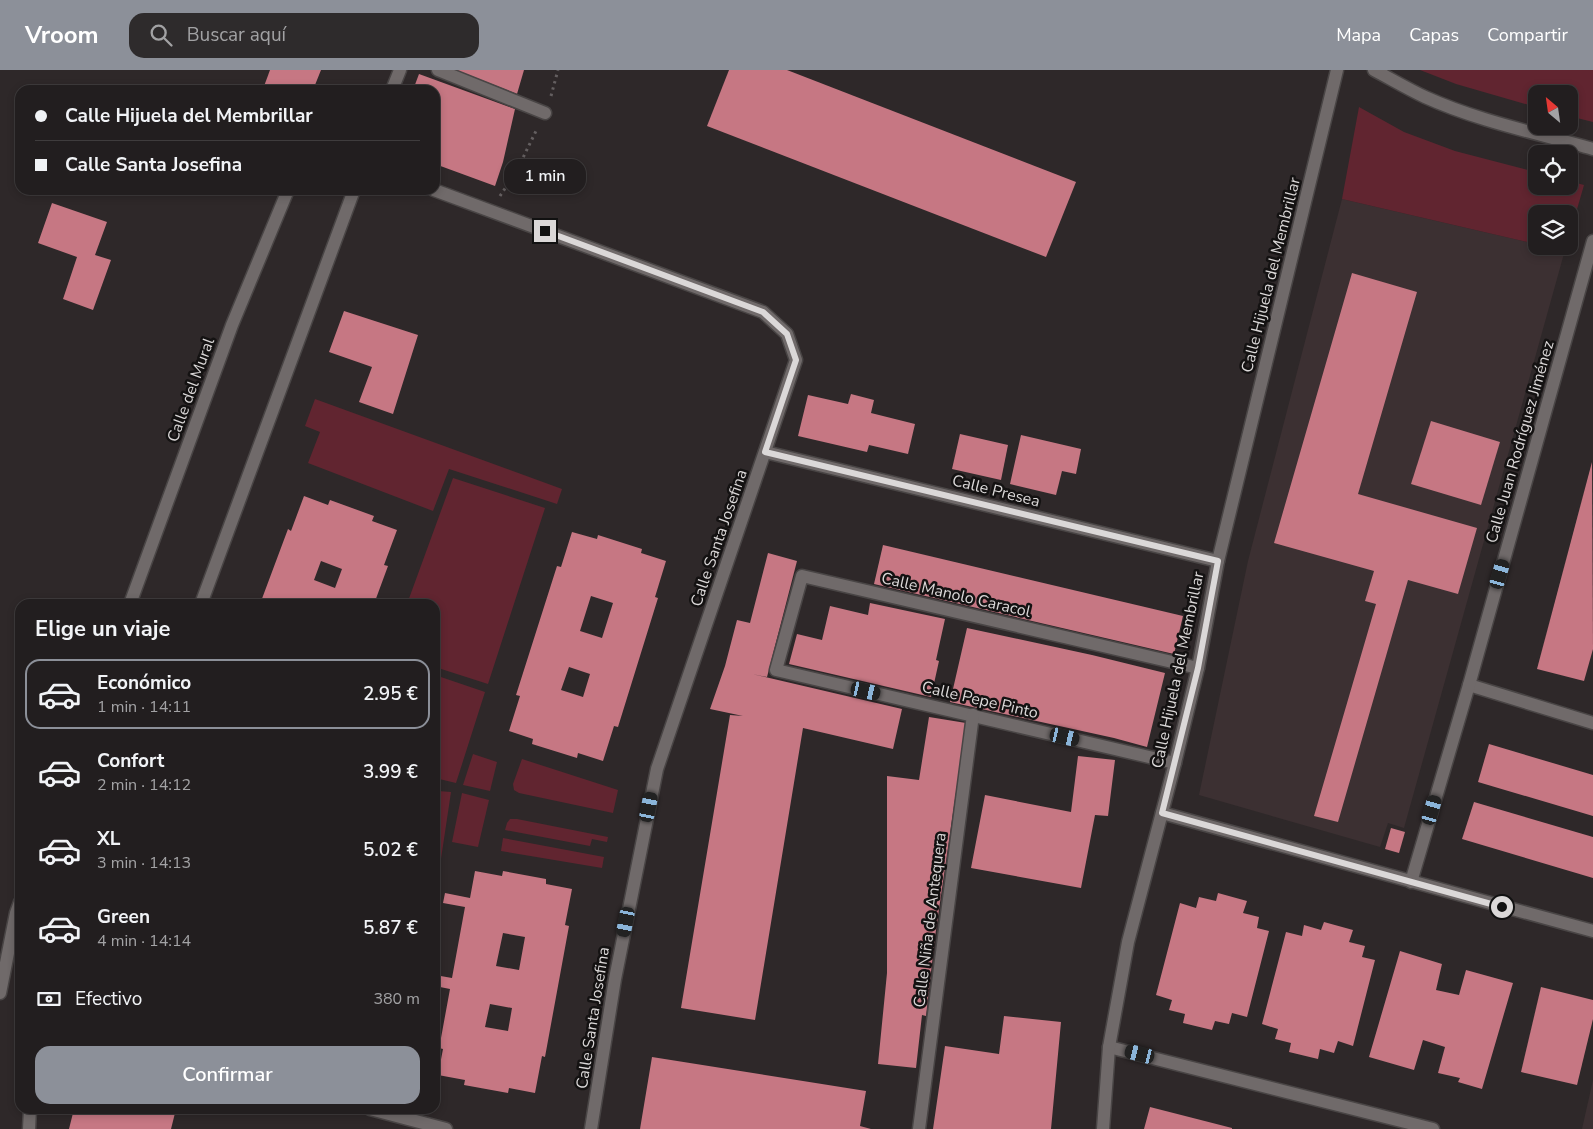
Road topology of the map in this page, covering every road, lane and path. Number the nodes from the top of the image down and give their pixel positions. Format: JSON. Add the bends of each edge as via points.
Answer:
{"nodes":[{"id":1,"x":400,"y":70,"type":"edge"},
{"id":2,"x":438,"y":70,"type":"edge"},
{"id":3,"x":558,"y":70,"type":"edge"},
{"id":4,"x":1337,"y":70,"type":"edge"},
{"id":5,"x":1374,"y":70,"type":"edge"},
{"id":6,"x":394,"y":85,"type":"edge"},
{"id":7,"x":545,"y":113,"type":"junction"},
{"id":8,"x":1593,"y":149,"type":"edge"},
{"id":9,"x":440,"y":192,"type":"edge"},
{"id":10,"x":286,"y":195,"type":"edge"},
{"id":11,"x":352,"y":195,"type":"edge"},
{"id":12,"x":490,"y":210,"type":"junction"},
{"id":13,"x":1593,"y":241,"type":"edge"},
{"id":14,"x":765,"y":452,"type":"junction"},
{"id":15,"x":1218,"y":561,"type":"junction"},
{"id":16,"x":132,"y":599,"type":"edge"},
{"id":17,"x":203,"y":599,"type":"edge"},
{"id":18,"x":1198,"y":668,"type":"junction"},
{"id":19,"x":776,"y":670,"type":"joint"},
{"id":20,"x":1469,"y":685,"type":"junction"},
{"id":21,"x":973,"y":715,"type":"junction"},
{"id":22,"x":1593,"y":723,"type":"edge"},
{"id":23,"x":1175,"y":763,"type":"junction"},
{"id":24,"x":1162,"y":813,"type":"junction"},
{"id":25,"x":1411,"y":882,"type":"junction"},
{"id":26,"x":15,"y":918,"type":"edge"},
{"id":27,"x":1593,"y":931,"type":"edge"},
{"id":28,"x":0,"y":993,"type":"edge"},
{"id":29,"x":1109,"y":1047,"type":"junction"},
{"id":30,"x":30,"y":1114,"type":"edge"},
{"id":31,"x":389,"y":1114,"type":"edge"},
{"id":32,"x":29,"y":1129,"type":"edge"},
{"id":33,"x":446,"y":1129,"type":"edge"},
{"id":34,"x":591,"y":1129,"type":"edge"},
{"id":35,"x":919,"y":1129,"type":"edge"},
{"id":36,"x":1103,"y":1129,"type":"edge"},
{"id":37,"x":1433,"y":1129,"type":"edge"}],
"edges":[{"from":1,"to":6,"type":"street"},
{"from":2,"to":7,"type":"street"},
{"from":3,"to":7,"type":"path"},
{"from":4,"to":15,"type":"street","name":"Calle Hijuela del Membrillar"},
{"from":5,"to":8,"type":"street","via":[[1425,97],[1454,108]]},
{"from":7,"to":12,"type":"path","via":[[516,172]]},
{"from":9,"to":12,"type":"street","name":"Calle Santa Josefina"},
{"from":10,"to":16,"type":"street","name":"Calle del Mural","via":[[232,325]]},
{"from":11,"to":17,"type":"street"},
{"from":12,"to":14,"type":"street","name":"Calle Santa Josefina","via":[[763,312],[787,334],[796,360]]},
{"from":13,"to":20,"type":"street","name":"Calle Juan Rodríguez Jiménez"},
{"from":14,"to":15,"type":"street","name":"Calle Presea"},
{"from":14,"to":34,"type":"street","name":"Calle Santa Josefina","via":[[657,769],[615,979]]},
{"from":15,"to":18,"type":"street","name":"Calle Hijuela del Membrillar"},
{"from":18,"to":19,"type":"street","name":"Calle Manolo Caracol","via":[[802,576]]},
{"from":18,"to":23,"type":"street","name":"Calle Hijuela del Membrillar"},
{"from":19,"to":21,"type":"street","name":"Calle Pepe Pinto"},
{"from":20,"to":22,"type":"street"},
{"from":20,"to":25,"type":"street","name":"Calle Juan Rodríguez Jiménez"},
{"from":21,"to":23,"type":"street","name":"Calle Pepe Pinto"},
{"from":21,"to":35,"type":"street","name":"Calle Niña de Antequera"},
{"from":23,"to":24,"type":"street","name":"Calle Hijuela del Membrillar"},
{"from":24,"to":25,"type":"street"},
{"from":24,"to":29,"type":"street","name":"Calle Hijuela del Membrillar","via":[[1128,942]]},
{"from":25,"to":27,"type":"street"},
{"from":26,"to":28,"type":"street"},
{"from":29,"to":36,"type":"street","name":"Calle Hijuela del Membrillar"},
{"from":29,"to":37,"type":"street"},
{"from":30,"to":32,"type":"street"},
{"from":31,"to":33,"type":"street"}]}
